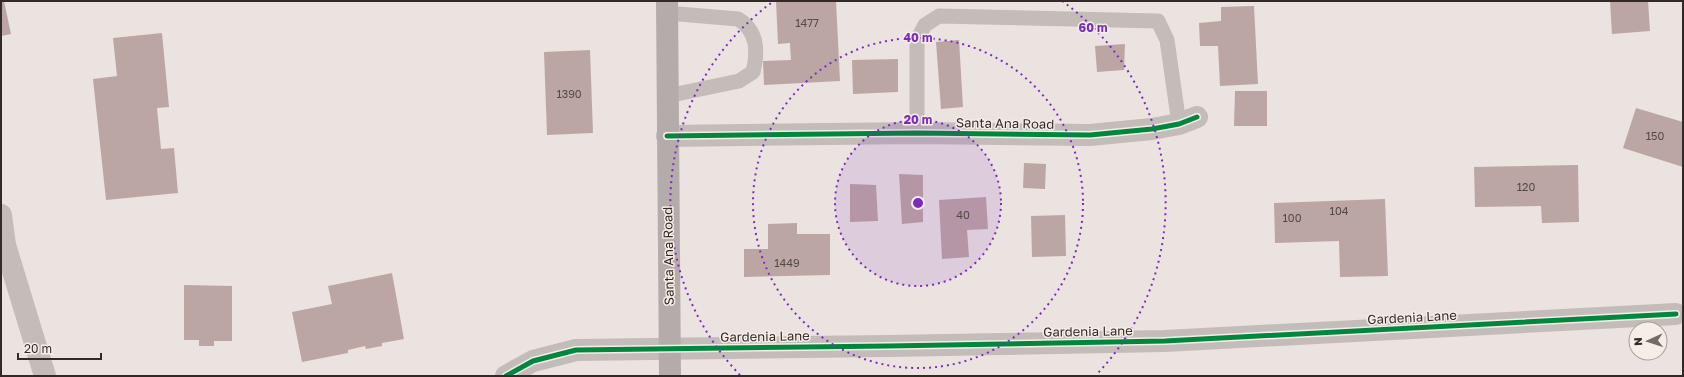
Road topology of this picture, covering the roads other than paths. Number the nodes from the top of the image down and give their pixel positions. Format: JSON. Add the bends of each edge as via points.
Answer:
{"nodes":[{"id":1,"x":667,"y":7,"type":"edge"},
{"id":2,"x":667,"y":96,"type":"junction"},
{"id":3,"x":1188,"y":120,"type":"joint"},
{"id":4,"x":917,"y":133,"type":"junction"},
{"id":5,"x":667,"y":136,"type":"junction"},
{"id":6,"x":1,"y":215,"type":"edge"},
{"id":7,"x":1679,"y":311,"type":"edge"},
{"id":8,"x":670,"y":348,"type":"junction"},
{"id":9,"x":45,"y":376,"type":"edge"},
{"id":10,"x":506,"y":376,"type":"edge"},
{"id":11,"x":670,"y":376,"type":"edge"}],
"edges":[{"from":1,"to":2,"type":"street","name":"Santa Ana Road"},
{"from":1,"to":2,"type":"lane","via":[[738,19],[752,31],[756,45],[756,60],[753,72],[739,81]]},
{"from":2,"to":5,"type":"street","name":"Santa Ana Road"},
{"from":3,"to":4,"type":"street","name":"Santa Ana Road","via":[[1152,129],[1090,135]]},
{"from":3,"to":4,"type":"lane","via":[[1167,40],[1158,22],[939,16],[925,25],[917,40]]},
{"from":4,"to":5,"type":"street","name":"Santa Ana Road"},
{"from":5,"to":8,"type":"street","name":"Santa Ana Road"},
{"from":6,"to":9,"type":"street","via":[[5,245]]},
{"from":7,"to":8,"type":"street","name":"Gardenia Lane","via":[[1165,341]]},
{"from":8,"to":10,"type":"street","name":"Gardenia Lane","via":[[576,350],[533,361]]},
{"from":8,"to":11,"type":"street","name":"Santa Ana Road"}]}
